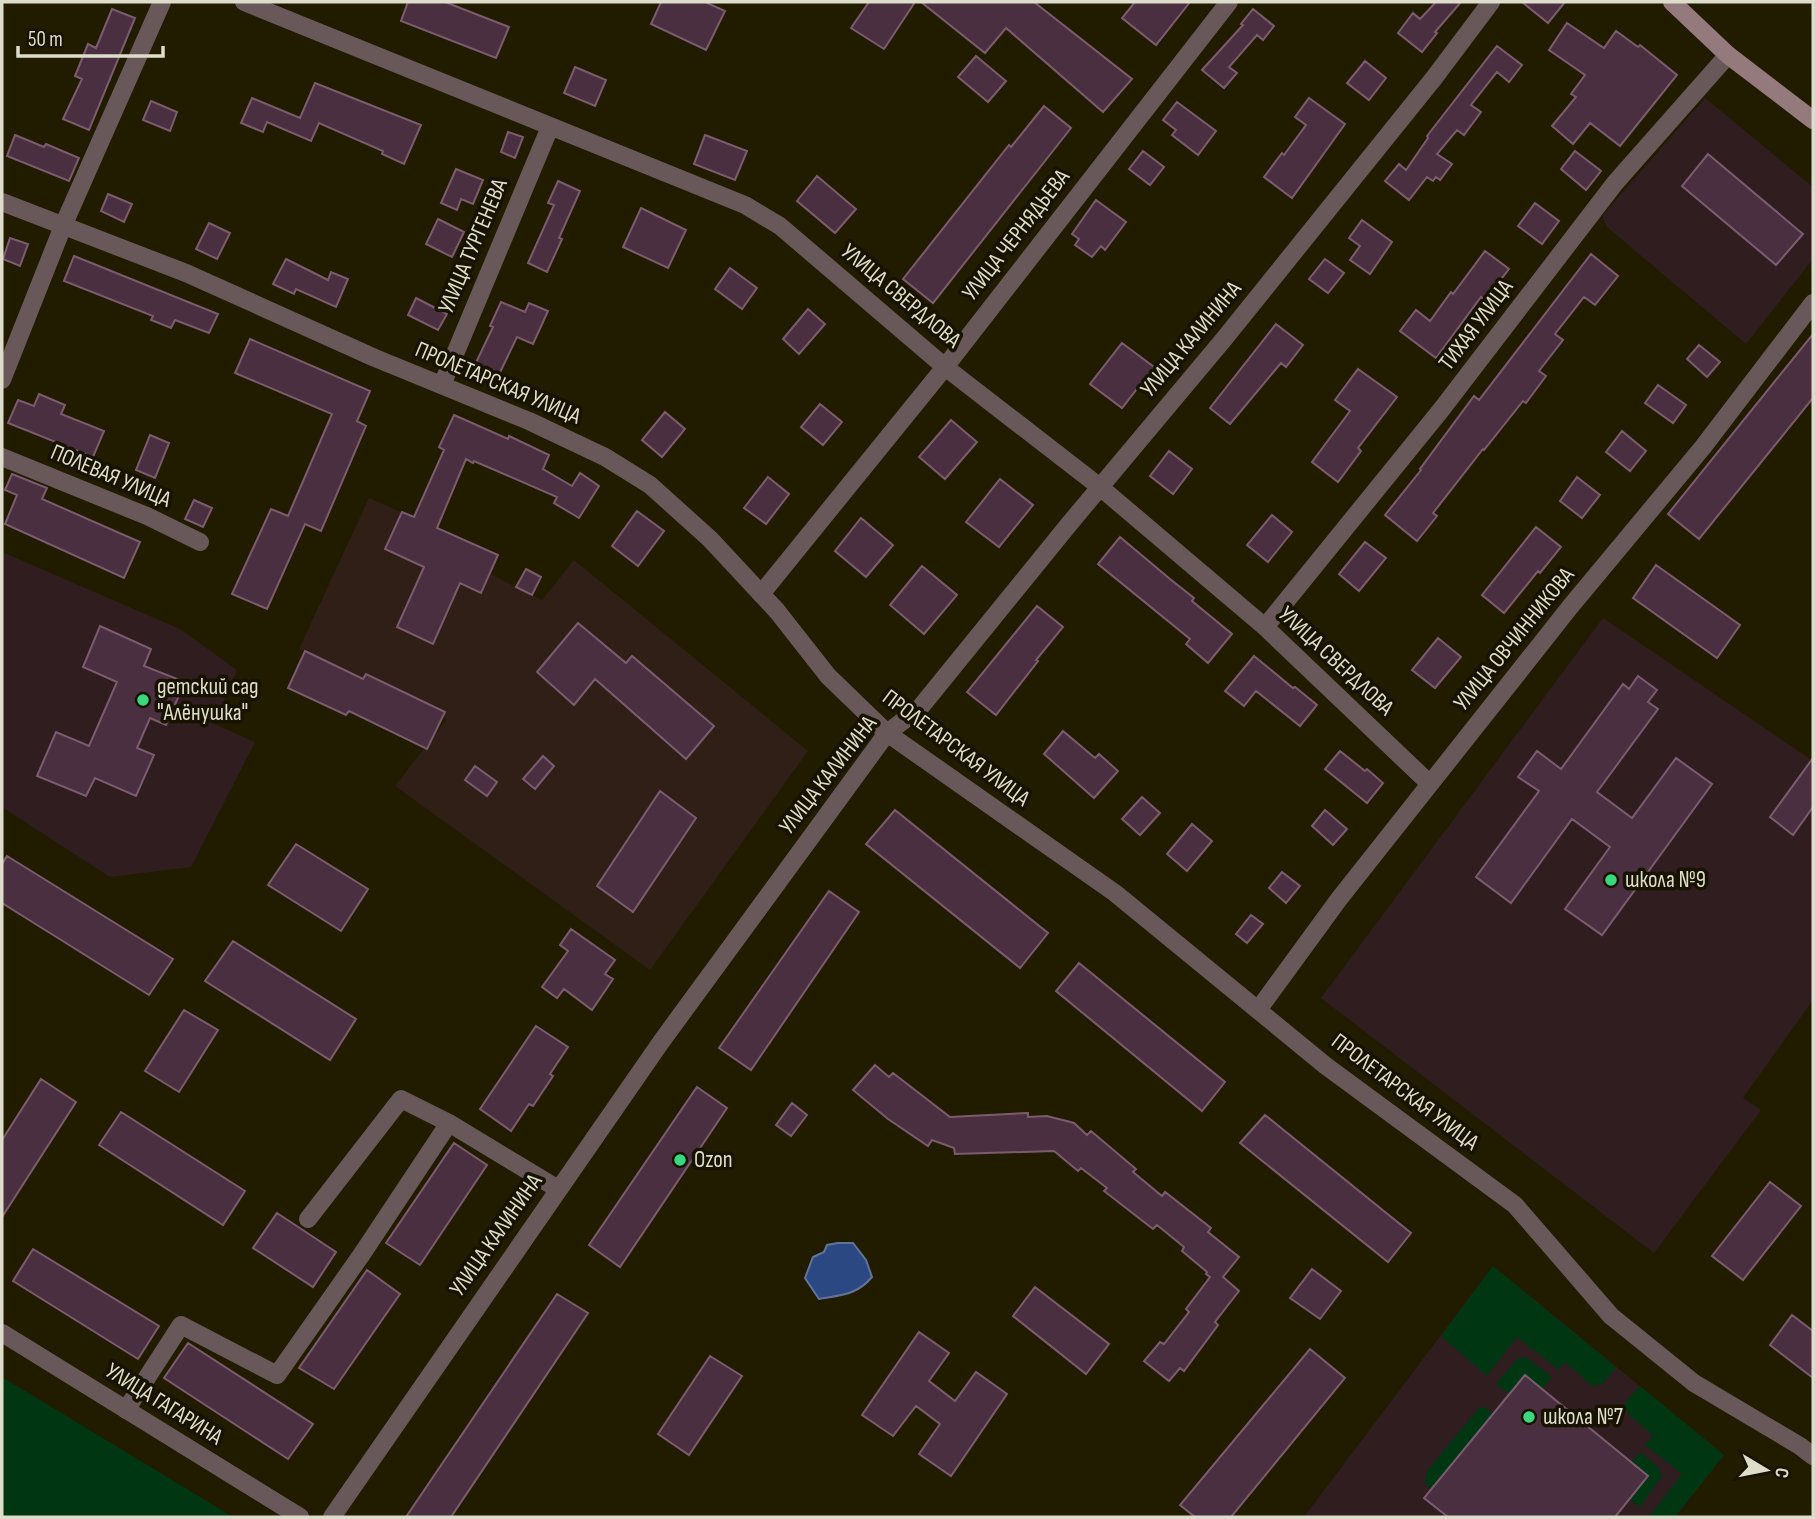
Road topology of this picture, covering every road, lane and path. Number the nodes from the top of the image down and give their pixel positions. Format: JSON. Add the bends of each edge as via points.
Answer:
{"nodes":[{"id":1,"x":162,"y":2,"type":"edge"},
{"id":2,"x":244,"y":2,"type":"edge"},
{"id":3,"x":1229,"y":2,"type":"edge"},
{"id":4,"x":1491,"y":2,"type":"edge"},
{"id":5,"x":1672,"y":2,"type":"edge"},
{"id":6,"x":1728,"y":55,"type":"junction"},
{"id":7,"x":1813,"y":120,"type":"edge"},
{"id":8,"x":550,"y":127,"type":"junction"},
{"id":9,"x":2,"y":202,"type":"edge"},
{"id":10,"x":63,"y":226,"type":"junction"},
{"id":11,"x":1813,"y":303,"type":"edge"},
{"id":12,"x":945,"y":367,"type":"junction"},
{"id":13,"x":2,"y":380,"type":"edge"},
{"id":14,"x":442,"y":385,"type":"junction"},
{"id":15,"x":2,"y":457,"type":"edge"},
{"id":16,"x":1100,"y":487,"type":"junction"},
{"id":17,"x":200,"y":542,"type":"dead end"},
{"id":18,"x":761,"y":594,"type":"junction"},
{"id":19,"x":1265,"y":627,"type":"junction"},
{"id":20,"x":887,"y":733,"type":"junction"},
{"id":21,"x":1430,"y":784,"type":"junction"},
{"id":22,"x":1258,"y":1010,"type":"junction"},
{"id":23,"x":449,"y":1123,"type":"junction"},
{"id":24,"x":558,"y":1189,"type":"junction"},
{"id":25,"x":308,"y":1219,"type":"dead end"},
{"id":26,"x":2,"y":1333,"type":"edge"},
{"id":27,"x":126,"y":1410,"type":"junction"},
{"id":28,"x":1813,"y":1456,"type":"edge"},
{"id":29,"x":300,"y":1517,"type":"edge"},
{"id":30,"x":332,"y":1517,"type":"edge"}],
"edges":[{"from":1,"to":10,"type":"street"},
{"from":2,"to":8,"type":"street","name":"УЛИЦА СВЕРДЛОВА"},
{"from":3,"to":12,"type":"street","name":"УЛИЦА ЧЕРНЯДЬЕВА"},
{"from":4,"to":16,"type":"street","name":"УЛИЦА КАЛИНИНА","via":[[1294,252]]},
{"from":5,"to":6,"type":"main road"},
{"from":6,"to":7,"type":"main road"},
{"from":6,"to":19,"type":"street","name":"ТИХАЯ УЛИЦА","via":[[1615,183],[1441,410]]},
{"from":8,"to":12,"type":"street","name":"УЛИЦА СВЕРДЛОВА","via":[[764,215]]},
{"from":8,"to":14,"type":"street","name":"УЛИЦА ТУРГЕНЕВА"},
{"from":9,"to":10,"type":"street","name":"ПРОЛЕТАРСКАЯ УЛИЦА"},
{"from":10,"to":13,"type":"street"},
{"from":10,"to":14,"type":"street","name":"ПРОЛЕТАРСКАЯ УЛИЦА","via":[[186,273]]},
{"from":11,"to":21,"type":"street","name":"УЛИЦА ОВЧИННИКОВА"},
{"from":12,"to":16,"type":"street","name":"УЛИЦА СВЕРДЛОВА"},
{"from":12,"to":18,"type":"street","name":"УЛИЦА ЧЕРНЯДЬЕВА"},
{"from":14,"to":18,"type":"street","name":"ПРОЛЕТАРСКАЯ УЛИЦА","via":[[592,451],[650,485]]},
{"from":15,"to":17,"type":"street","name":"ПОЛЕВАЯ УЛИЦА"},
{"from":16,"to":19,"type":"street","name":"УЛИЦА СВЕРДЛОВА"},
{"from":16,"to":20,"type":"street","name":"УЛИЦА КАЛИНИНА","via":[[919,709]]},
{"from":18,"to":20,"type":"street","name":"ПРОЛЕТАРСКАЯ УЛИЦА","via":[[828,676]]},
{"from":19,"to":21,"type":"street","name":"УЛИЦА СВЕРДЛОВА"},
{"from":20,"to":22,"type":"street","name":"ПРОЛЕТАРСКАЯ УЛИЦА","via":[[1115,894]]},
{"from":20,"to":24,"type":"street","name":"УЛИЦА КАЛИНИНА"},
{"from":21,"to":22,"type":"street","name":"УЛИЦА ОВЧИННИКОВА"},
{"from":22,"to":28,"type":"street","name":"ПРОЛЕТАРСКАЯ УЛИЦА","via":[[1326,1066],[1515,1205],[1611,1316],[1694,1383]]},
{"from":23,"to":24,"type":"street"},
{"from":23,"to":25,"type":"street","via":[[401,1099]]},
{"from":23,"to":27,"type":"street","via":[[277,1375],[181,1325]]},
{"from":24,"to":30,"type":"street","name":"УЛИЦА КАЛИНИНА"},
{"from":26,"to":27,"type":"street","name":"УЛИЦА ГАГАРИНА"},
{"from":27,"to":29,"type":"street","name":"УЛИЦА ГАГАРИНА"}]}
